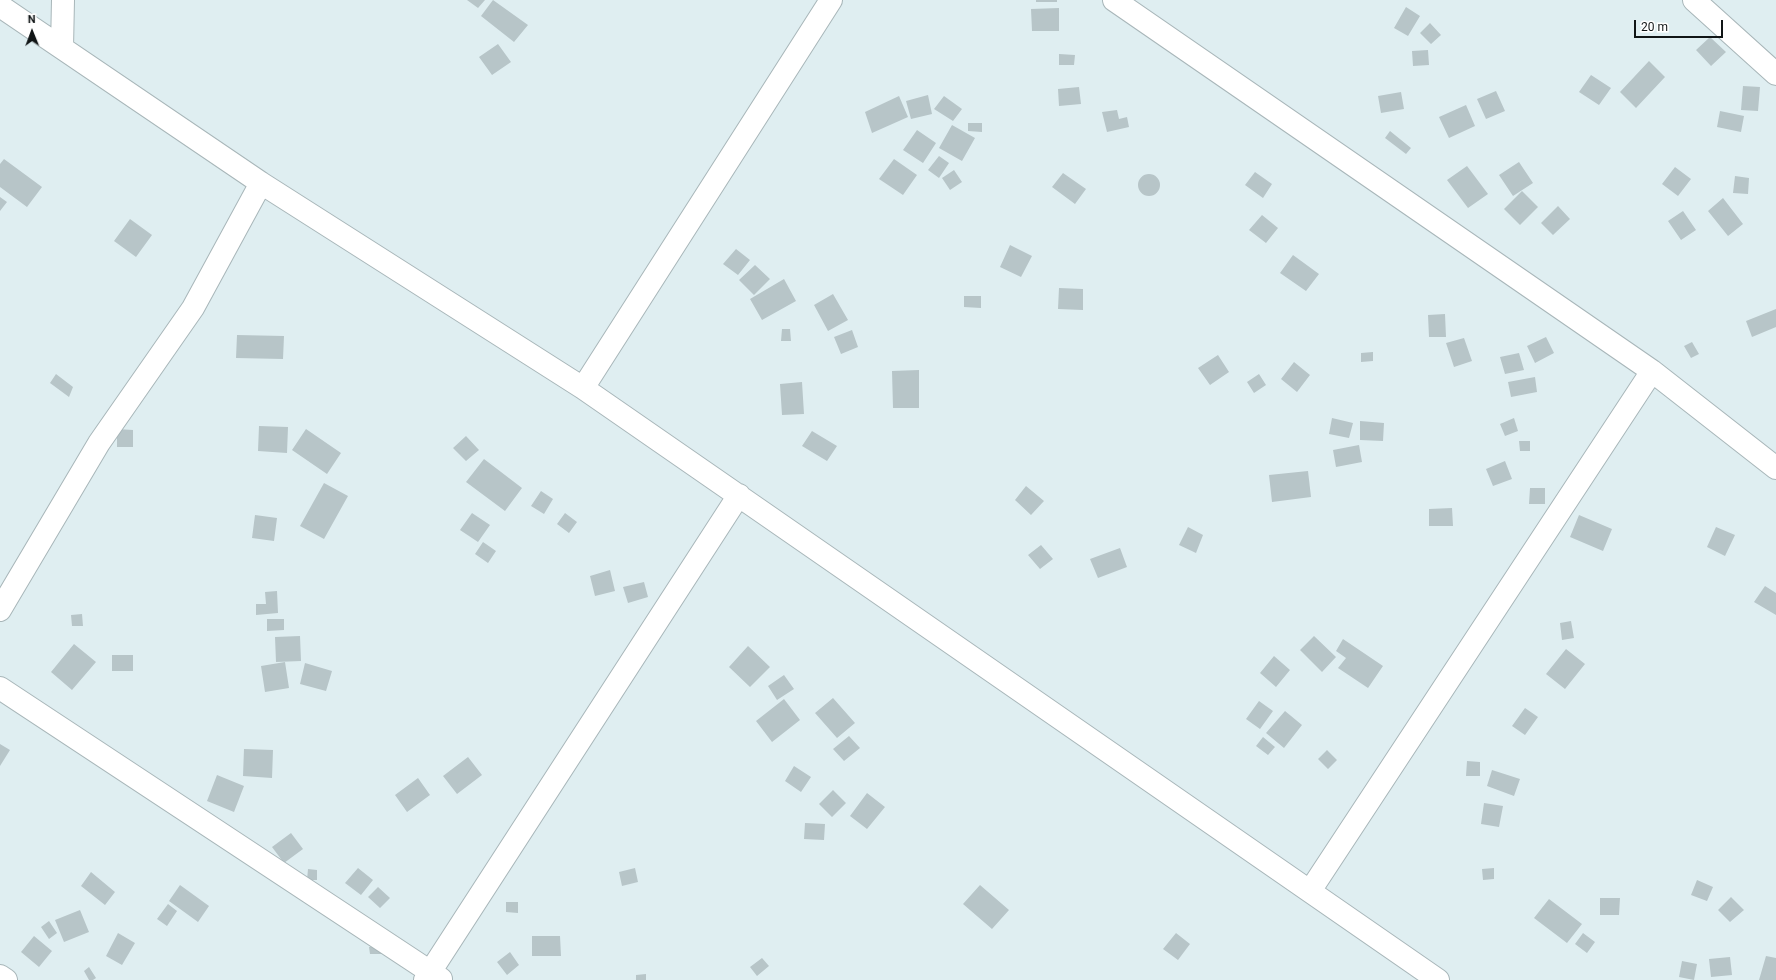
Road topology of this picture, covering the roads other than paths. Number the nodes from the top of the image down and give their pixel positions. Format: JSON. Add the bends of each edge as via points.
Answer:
{"nodes":[{"id":1,"x":63,"y":0,"type":"edge"},
{"id":2,"x":831,"y":0,"type":"edge"},
{"id":3,"x":1114,"y":0,"type":"edge"},
{"id":4,"x":1694,"y":0,"type":"edge"},
{"id":5,"x":0,"y":6,"type":"edge"},
{"id":6,"x":62,"y":48,"type":"junction"},
{"id":7,"x":1776,"y":74,"type":"edge"},
{"id":8,"x":261,"y":183,"type":"junction"},
{"id":9,"x":1652,"y":371,"type":"junction"},
{"id":10,"x":583,"y":388,"type":"junction"},
{"id":11,"x":1776,"y":468,"type":"edge"},
{"id":12,"x":739,"y":495,"type":"junction"},
{"id":13,"x":0,"y":610,"type":"edge"},
{"id":14,"x":0,"y":688,"type":"edge"},
{"id":15,"x":1310,"y":892,"type":"junction"},
{"id":16,"x":0,"y":976,"type":"edge"},
{"id":17,"x":432,"y":977,"type":"edge"},
{"id":18,"x":6,"y":980,"type":"edge"},
{"id":19,"x":1438,"y":980,"type":"edge"}],
"edges":[{"from":1,"to":6,"type":"street"},
{"from":2,"to":10,"type":"street"},
{"from":3,"to":9,"type":"street"},
{"from":4,"to":7,"type":"street"},
{"from":5,"to":6,"type":"street"},
{"from":6,"to":8,"type":"street"},
{"from":8,"to":10,"type":"street"},
{"from":8,"to":13,"type":"street","via":[[193,308],[99,444]]},
{"from":9,"to":11,"type":"street"},
{"from":9,"to":15,"type":"street"},
{"from":10,"to":12,"type":"street"},
{"from":12,"to":15,"type":"street"},
{"from":12,"to":17,"type":"street"},
{"from":14,"to":17,"type":"street"},
{"from":15,"to":19,"type":"street"},
{"from":16,"to":18,"type":"street"}]}
